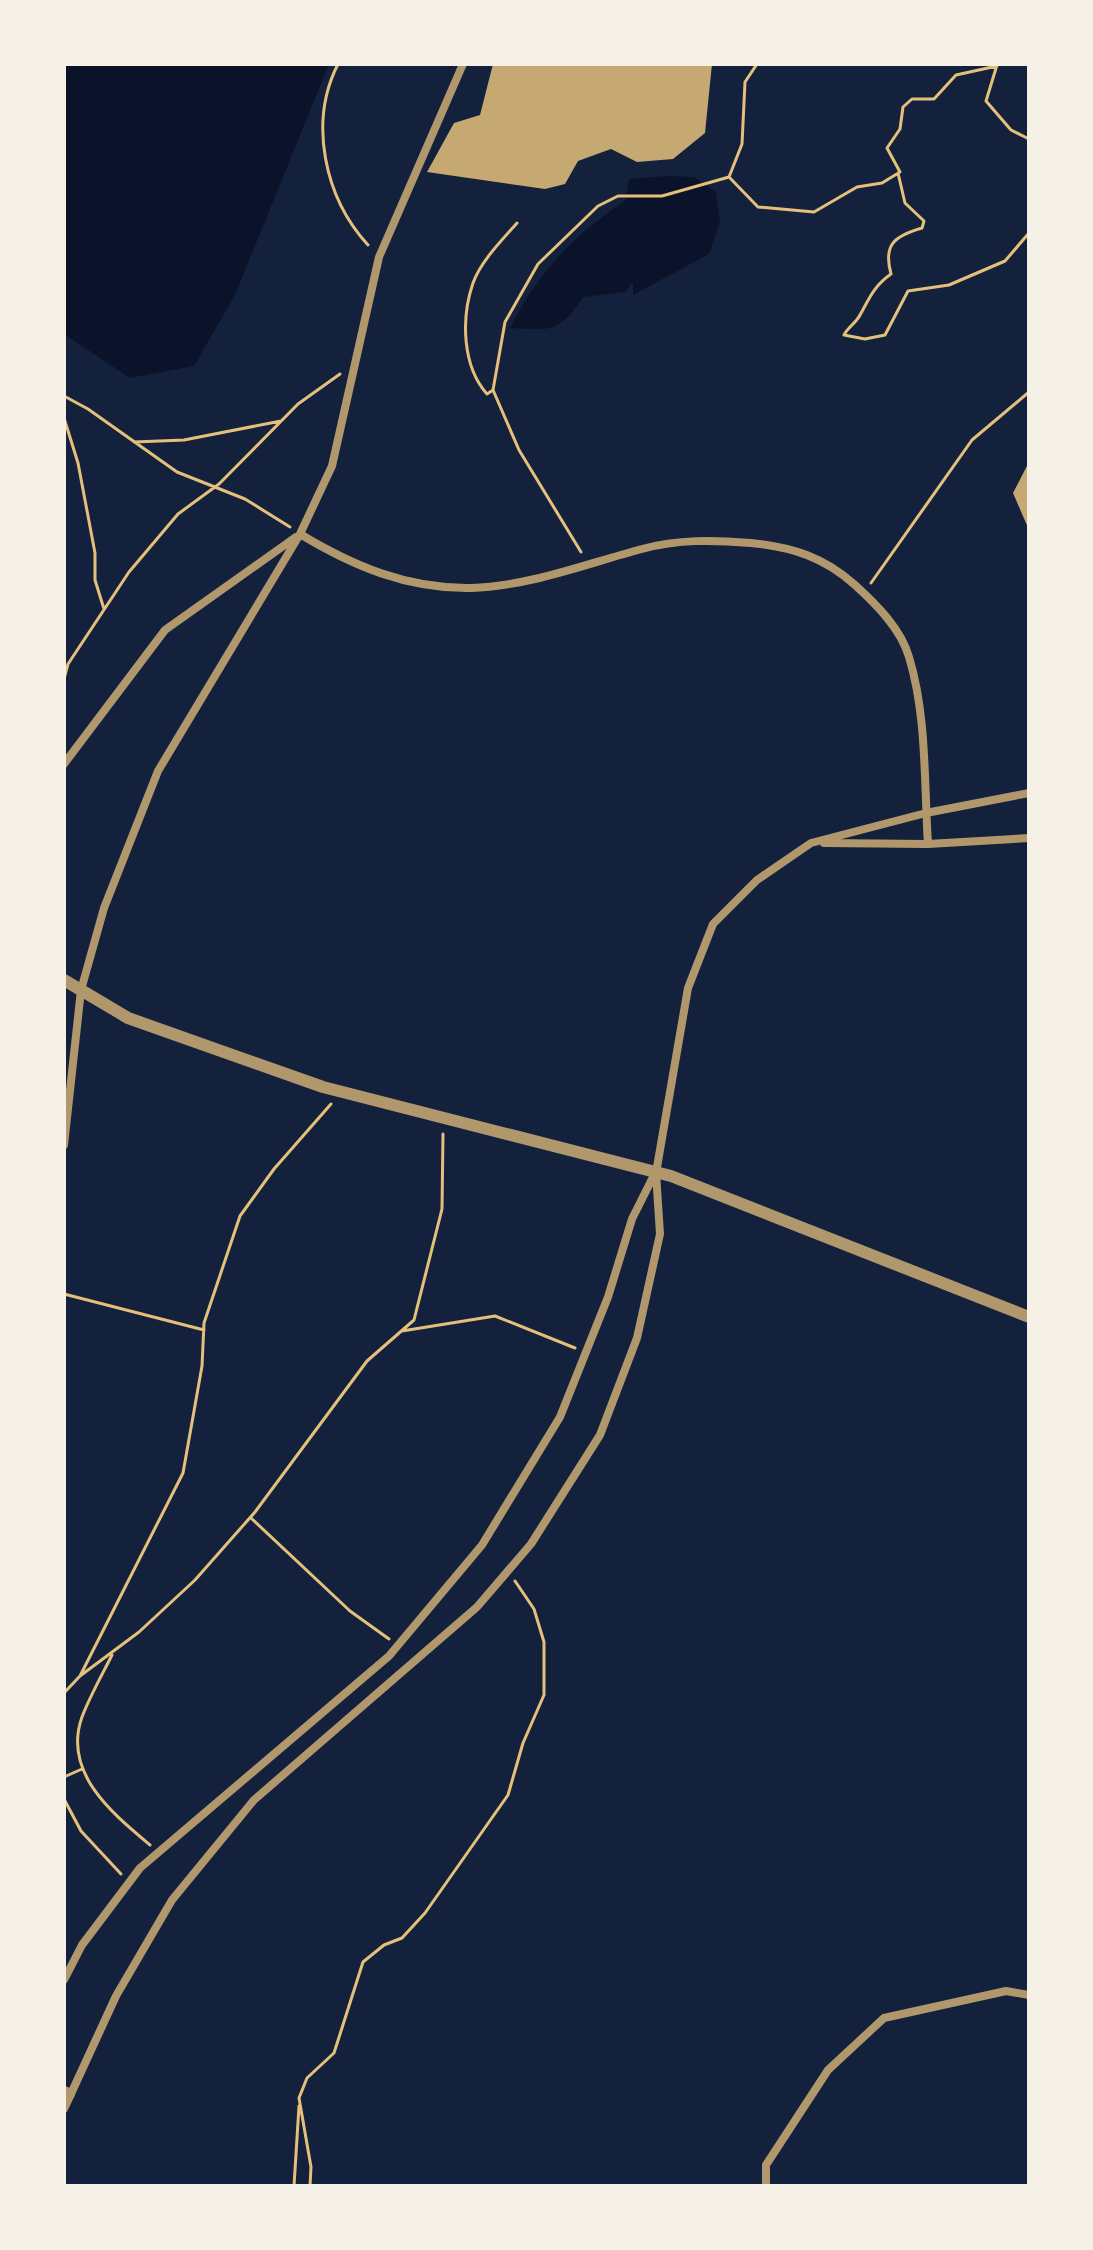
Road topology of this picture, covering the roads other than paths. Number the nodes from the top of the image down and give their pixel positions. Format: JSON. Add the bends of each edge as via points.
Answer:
{"nodes":[{"id":1,"x":463,"y":64,"type":"edge"},
{"id":2,"x":300,"y":534,"type":"junction"},
{"id":3,"x":64,"y":764,"type":"edge"},
{"id":4,"x":1029,"y":793,"type":"edge"},
{"id":5,"x":926,"y":813,"type":"junction"},
{"id":6,"x":1029,"y":838,"type":"edge"},
{"id":7,"x":811,"y":843,"type":"junction"},
{"id":8,"x":928,"y":844,"type":"junction"},
{"id":9,"x":64,"y":980,"type":"edge"},
{"id":10,"x":81,"y":990,"type":"junction"},
{"id":11,"x":64,"y":1145,"type":"edge"},
{"id":12,"x":656,"y":1173,"type":"junction"},
{"id":13,"x":1029,"y":1317,"type":"edge"},
{"id":14,"x":64,"y":1980,"type":"edge"},
{"id":15,"x":1029,"y":1995,"type":"edge"},
{"id":16,"x":67,"y":2093,"type":"edge"},
{"id":17,"x":64,"y":2109,"type":"edge"},
{"id":18,"x":766,"y":2186,"type":"edge"}],
"edges":[{"from":1,"to":2,"type":"street","via":[[379,257],[332,466]]},
{"from":2,"to":3,"type":"street","via":[[165,630]]},
{"from":2,"to":5,"type":"street","via":[[340,559],[402,582],[470,588],[528,581],[644,548],[707,539],[788,547],[833,566],[881,609],[909,654],[920,709]]},
{"from":2,"to":10,"type":"street","via":[[158,771],[104,908]]},
{"from":4,"to":5,"type":"street"},
{"from":5,"to":7,"type":"street"},
{"from":5,"to":8,"type":"street"},
{"from":6,"to":8,"type":"street"},
{"from":7,"to":8,"type":"street"},
{"from":7,"to":12,"type":"street","via":[[757,880],[713,924],[688,988]]},
{"from":9,"to":10,"type":"street"},
{"from":10,"to":11,"type":"street"},
{"from":10,"to":12,"type":"street","via":[[128,1018],[341,1091]]},
{"from":12,"to":13,"type":"street"},
{"from":12,"to":14,"type":"street","via":[[632,1219],[608,1297],[560,1417],[482,1545],[398,1645],[129,1883],[82,1945]]},
{"from":12,"to":16,"type":"street","via":[[660,1234],[637,1338],[600,1435],[531,1544],[477,1607],[254,1800],[172,1900]]},
{"from":15,"to":18,"type":"street","via":[[1006,1991],[884,2018],[828,2070],[766,2165]]},
{"from":16,"to":17,"type":"street"}]}
